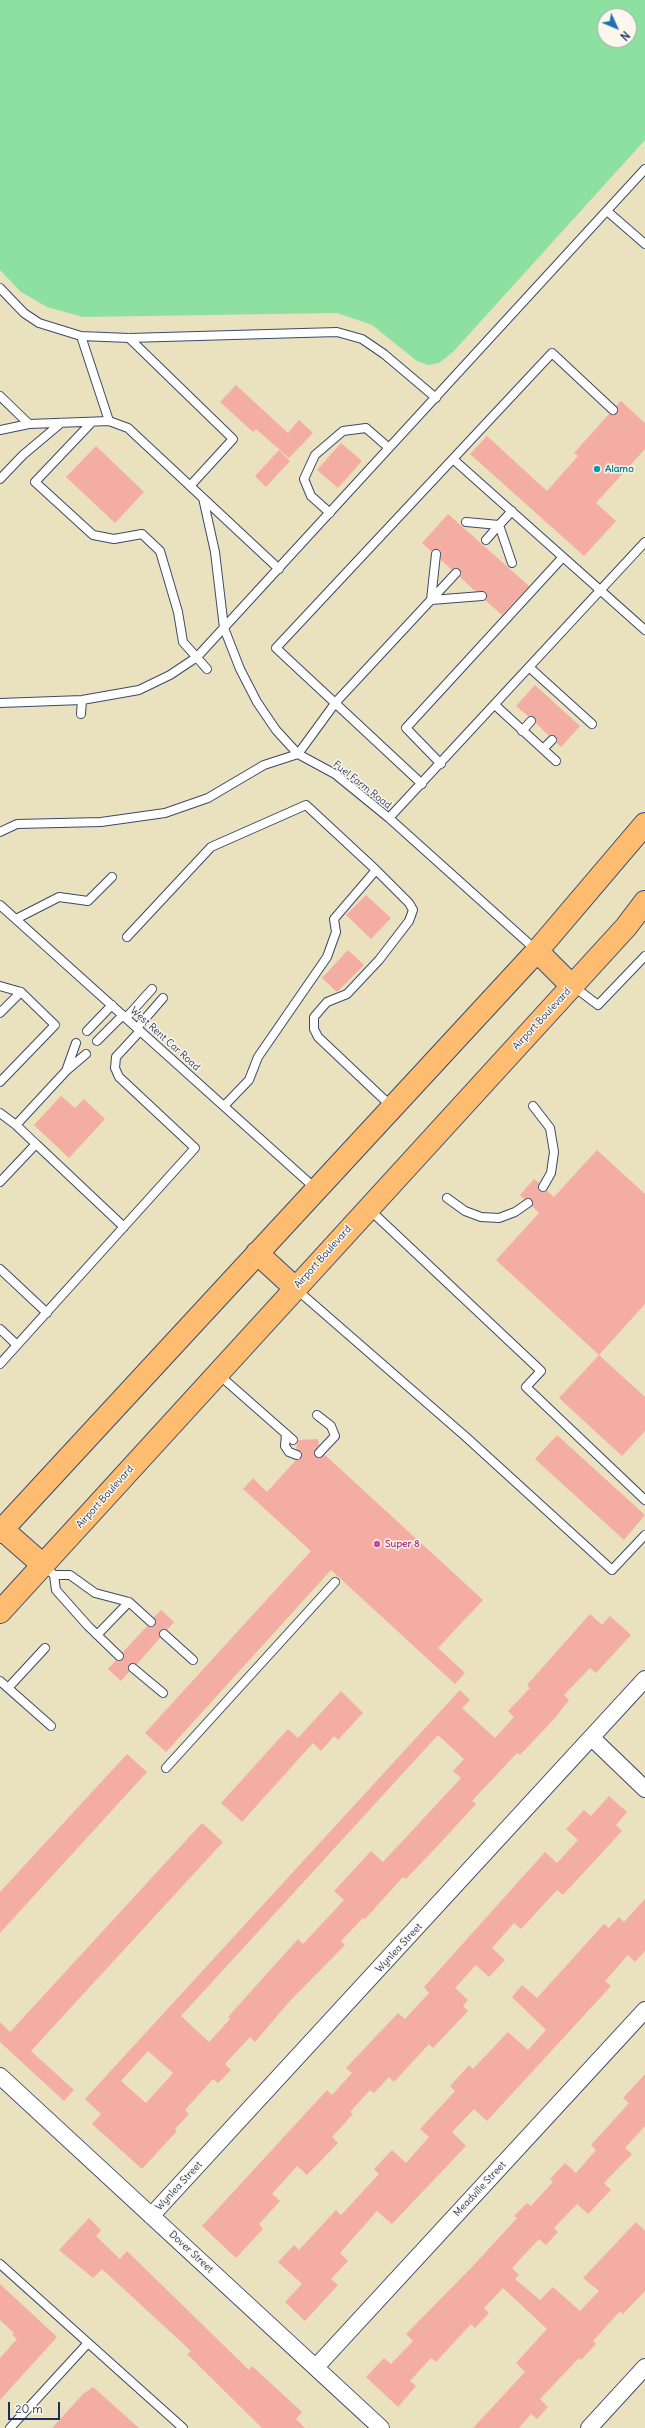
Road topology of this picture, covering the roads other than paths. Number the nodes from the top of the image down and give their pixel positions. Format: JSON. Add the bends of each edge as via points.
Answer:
{"nodes":[{"id":1,"x":645,"y":169,"type":"edge"},
{"id":2,"x":607,"y":211,"type":"junction"},
{"id":3,"x":645,"y":244,"type":"edge"},
{"id":4,"x":0,"y":288,"type":"edge"},
{"id":5,"x":81,"y":336,"type":"junction"},
{"id":6,"x":129,"y":338,"type":"junction"},
{"id":7,"x":0,"y":396,"type":"edge"},
{"id":8,"x":436,"y":398,"type":"junction"},
{"id":9,"x":613,"y":410,"type":"dead end"},
{"id":10,"x":109,"y":421,"type":"junction"},
{"id":11,"x":92,"y":422,"type":"junction"},
{"id":12,"x":61,"y":423,"type":"junction"},
{"id":13,"x":29,"y":424,"type":"junction"},
{"id":14,"x":0,"y":430,"type":"edge"},
{"id":15,"x":390,"y":448,"type":"junction"},
{"id":16,"x":454,"y":460,"type":"junction"},
{"id":17,"x":0,"y":479,"type":"edge"},
{"id":18,"x":190,"y":486,"type":"junction"},
{"id":19,"x":203,"y":498,"type":"junction"},
{"id":20,"x":512,"y":511,"type":"junction"},
{"id":21,"x":330,"y":514,"type":"junction"},
{"id":22,"x":466,"y":522,"type":"dead end"},
{"id":23,"x":499,"y":525,"type":"junction"},
{"id":24,"x":486,"y":540,"type":"dead end"},
{"id":25,"x":645,"y":542,"type":"edge"},
{"id":26,"x":436,"y":554,"type":"dead end"},
{"id":27,"x":562,"y":557,"type":"junction"},
{"id":28,"x":512,"y":563,"type":"dead end"},
{"id":29,"x":279,"y":569,"type":"junction"},
{"id":30,"x":456,"y":573,"type":"dead end"},
{"id":31,"x":600,"y":590,"type":"junction"},
{"id":32,"x":482,"y":596,"type":"dead end"},
{"id":33,"x":431,"y":600,"type":"junction"},
{"id":34,"x":224,"y":628,"type":"junction"},
{"id":35,"x":645,"y":630,"type":"edge"},
{"id":36,"x":197,"y":657,"type":"junction"},
{"id":37,"x":530,"y":667,"type":"junction"},
{"id":38,"x":207,"y":669,"type":"dead end"},
{"id":39,"x":82,"y":700,"type":"junction"},
{"id":40,"x":336,"y":702,"type":"junction"},
{"id":41,"x":0,"y":703,"type":"edge"},
{"id":42,"x":494,"y":705,"type":"junction"},
{"id":43,"x":81,"y":714,"type":"dead end"},
{"id":44,"x":531,"y":721,"type":"dead end"},
{"id":45,"x":592,"y":724,"type":"dead end"},
{"id":46,"x":522,"y":731,"type":"junction"},
{"id":47,"x":552,"y":740,"type":"dead end"},
{"id":48,"x":543,"y":749,"type":"junction"},
{"id":49,"x":298,"y":754,"type":"junction"},
{"id":50,"x":556,"y":761,"type":"dead end"},
{"id":51,"x":441,"y":764,"type":"junction"},
{"id":52,"x":422,"y":784,"type":"junction"},
{"id":53,"x":389,"y":818,"type":"junction"},
{"id":54,"x":645,"y":824,"type":"edge"},
{"id":55,"x":0,"y":832,"type":"edge"},
{"id":56,"x":376,"y":870,"type":"junction"},
{"id":57,"x":112,"y":877,"type":"dead end"},
{"id":58,"x":645,"y":902,"type":"edge"},
{"id":59,"x":0,"y":905,"type":"edge"},
{"id":60,"x":16,"y":919,"type":"junction"},
{"id":61,"x":127,"y":937,"type":"dead end"},
{"id":62,"x":537,"y":951,"type":"junction"},
{"id":63,"x":645,"y":956,"type":"edge"},
{"id":64,"x":0,"y":986,"type":"edge"},
{"id":65,"x":572,"y":986,"type":"junction"},
{"id":66,"x":152,"y":989,"type":"dead end"},
{"id":67,"x":21,"y":992,"type":"junction"},
{"id":68,"x":163,"y":998,"type":"dead end"},
{"id":69,"x":112,"y":1005,"type":"junction"},
{"id":70,"x":0,"y":1013,"type":"edge"},
{"id":71,"x":124,"y":1016,"type":"junction"},
{"id":72,"x":138,"y":1029,"type":"junction"},
{"id":73,"x":87,"y":1031,"type":"dead end"},
{"id":74,"x":97,"y":1041,"type":"dead end"},
{"id":75,"x":76,"y":1043,"type":"dead end"},
{"id":76,"x":86,"y":1054,"type":"dead end"},
{"id":77,"x":66,"y":1071,"type":"junction"},
{"id":78,"x":0,"y":1082,"type":"edge"},
{"id":79,"x":224,"y":1106,"type":"junction"},
{"id":80,"x":533,"y":1106,"type":"dead end"},
{"id":81,"x":392,"y":1108,"type":"junction"},
{"id":82,"x":0,"y":1113,"type":"edge"},
{"id":83,"x":16,"y":1125,"type":"junction"},
{"id":84,"x":36,"y":1144,"type":"junction"},
{"id":85,"x":0,"y":1182,"type":"edge"},
{"id":86,"x":543,"y":1188,"type":"dead end"},
{"id":87,"x":316,"y":1189,"type":"junction"},
{"id":88,"x":447,"y":1198,"type":"dead end"},
{"id":89,"x":528,"y":1203,"type":"dead end"},
{"id":90,"x":368,"y":1208,"type":"junction"},
{"id":91,"x":124,"y":1227,"type":"junction"},
{"id":92,"x":257,"y":1253,"type":"junction"},
{"id":93,"x":0,"y":1269,"type":"edge"},
{"id":94,"x":295,"y":1288,"type":"junction"},
{"id":95,"x":46,"y":1313,"type":"junction"},
{"id":96,"x":0,"y":1329,"type":"edge"},
{"id":97,"x":17,"y":1345,"type":"junction"},
{"id":98,"x":0,"y":1364,"type":"edge"},
{"id":99,"x":218,"y":1374,"type":"junction"},
{"id":100,"x":317,"y":1415,"type":"dead end"},
{"id":101,"x":286,"y":1434,"type":"junction"},
{"id":102,"x":293,"y":1440,"type":"dead end"},
{"id":103,"x":319,"y":1453,"type":"dead end"},
{"id":104,"x":296,"y":1455,"type":"dead end"},
{"id":105,"x":645,"y":1500,"type":"edge"},
{"id":106,"x":1,"y":1529,"type":"edge"},
{"id":107,"x":645,"y":1535,"type":"edge"},
{"id":108,"x":48,"y":1570,"type":"junction"},
{"id":109,"x":335,"y":1582,"type":"dead end"},
{"id":110,"x":129,"y":1602,"type":"junction"},
{"id":111,"x":0,"y":1612,"type":"edge"},
{"id":112,"x":151,"y":1622,"type":"dead end"},
{"id":113,"x":164,"y":1634,"type":"dead end"},
{"id":114,"x":97,"y":1635,"type":"junction"},
{"id":115,"x":45,"y":1648,"type":"dead end"},
{"id":116,"x":119,"y":1656,"type":"dead end"},
{"id":117,"x":193,"y":1660,"type":"dead end"},
{"id":118,"x":133,"y":1668,"type":"dead end"},
{"id":119,"x":645,"y":1679,"type":"edge"},
{"id":120,"x":0,"y":1681,"type":"edge"},
{"id":121,"x":8,"y":1688,"type":"junction"},
{"id":122,"x":163,"y":1693,"type":"dead end"},
{"id":123,"x":51,"y":1726,"type":"dead end"},
{"id":124,"x":592,"y":1738,"type":"junction"},
{"id":125,"x":166,"y":1768,"type":"dead end"},
{"id":126,"x":645,"y":1789,"type":"edge"},
{"id":127,"x":645,"y":2010,"type":"edge"},
{"id":128,"x":0,"y":2076,"type":"edge"},
{"id":129,"x":151,"y":2216,"type":"junction"},
{"id":130,"x":0,"y":2264,"type":"edge"},
{"id":131,"x":88,"y":2343,"type":"junction"},
{"id":132,"x":316,"y":2367,"type":"junction"},
{"id":133,"x":645,"y":2367,"type":"edge"},
{"id":134,"x":10,"y":2428,"type":"edge"},
{"id":135,"x":183,"y":2428,"type":"edge"},
{"id":136,"x":381,"y":2428,"type":"edge"},
{"id":137,"x":589,"y":2428,"type":"edge"}],
"edges":[{"from":1,"to":2,"type":"lane"},
{"from":2,"to":3,"type":"lane"},
{"from":2,"to":8,"type":"lane"},
{"from":4,"to":5,"type":"lane","via":[[38,324]]},
{"from":5,"to":6,"type":"lane"},
{"from":5,"to":10,"type":"lane"},
{"from":6,"to":8,"type":"lane","via":[[337,332],[362,340],[384,354]]},
{"from":6,"to":18,"type":"lane","via":[[233,439]]},
{"from":7,"to":13,"type":"lane"},
{"from":8,"to":15,"type":"lane"},
{"from":9,"to":16,"type":"lane","via":[[552,353]]},
{"from":10,"to":11,"type":"lane"},
{"from":10,"to":18,"type":"lane","via":[[128,428]]},
{"from":11,"to":12,"type":"lane"},
{"from":11,"to":36,"type":"lane","via":[[35,482],[93,535],[114,540],[142,534],[160,551],[175,599],[183,642]]},
{"from":12,"to":13,"type":"lane"},
{"from":12,"to":17,"type":"lane","via":[[23,455]]},
{"from":13,"to":14,"type":"lane"},
{"from":15,"to":21,"type":"lane"},
{"from":15,"to":21,"type":"lane","via":[[366,428],[343,431],[314,456],[304,478],[311,496]]},
{"from":16,"to":20,"type":"lane"},
{"from":16,"to":40,"type":"lane","via":[[276,648]]},
{"from":18,"to":19,"type":"lane"},
{"from":19,"to":29,"type":"lane"},
{"from":19,"to":34,"type":"lane","name":"Fuel Farm Road","via":[[215,552]]},
{"from":20,"to":23,"type":"lane"},
{"from":20,"to":27,"type":"lane"},
{"from":21,"to":29,"type":"lane"},
{"from":22,"to":23,"type":"lane"},
{"from":23,"to":24,"type":"lane"},
{"from":23,"to":28,"type":"lane"},
{"from":25,"to":31,"type":"lane"},
{"from":26,"to":33,"type":"lane"},
{"from":27,"to":31,"type":"lane"},
{"from":27,"to":51,"type":"lane","via":[[406,728]]},
{"from":29,"to":34,"type":"lane"},
{"from":30,"to":33,"type":"lane"},
{"from":31,"to":35,"type":"lane"},
{"from":31,"to":37,"type":"lane"},
{"from":32,"to":33,"type":"lane"},
{"from":33,"to":40,"type":"lane"},
{"from":34,"to":36,"type":"lane"},
{"from":34,"to":49,"type":"lane","name":"Fuel Farm Road","via":[[240,669],[257,702],[276,730]]},
{"from":36,"to":38,"type":"lane"},
{"from":36,"to":39,"type":"lane","via":[[170,675],[139,690]]},
{"from":37,"to":42,"type":"lane"},
{"from":37,"to":45,"type":"lane","via":[[555,695]]},
{"from":39,"to":41,"type":"lane"},
{"from":39,"to":43,"type":"lane"},
{"from":40,"to":49,"type":"lane"},
{"from":40,"to":52,"type":"lane"},
{"from":42,"to":46,"type":"lane"},
{"from":42,"to":51,"type":"lane"},
{"from":44,"to":46,"type":"lane"},
{"from":46,"to":48,"type":"lane"},
{"from":47,"to":48,"type":"lane"},
{"from":48,"to":50,"type":"lane"},
{"from":49,"to":53,"type":"lane","name":"Fuel Farm Road","via":[[335,774]]},
{"from":49,"to":55,"type":"lane","via":[[264,765],[208,798],[165,813],[100,822],[17,824]]},
{"from":51,"to":52,"type":"lane"},
{"from":52,"to":53,"type":"lane"},
{"from":53,"to":62,"type":"lane","name":"Fuel Farm Road"},
{"from":54,"to":62,"type":"main road"},
{"from":56,"to":61,"type":"lane","via":[[306,805],[211,847]]},
{"from":56,"to":79,"type":"lane","via":[[334,919],[336,932],[327,957],[258,1056],[249,1080]]},
{"from":56,"to":81,"type":"lane","via":[[409,903],[412,910],[409,921],[379,960],[347,994],[327,1002],[314,1017],[314,1029],[318,1037]]},
{"from":57,"to":60,"type":"lane","via":[[88,901],[59,897]]},
{"from":58,"to":65,"type":"main road","name":"Airport Boulevard","via":[[626,927]]},
{"from":59,"to":60,"type":"lane","name":"West Rent Car Road"},
{"from":60,"to":69,"type":"lane","name":"West Rent Car Road"},
{"from":62,"to":65,"type":"main road"},
{"from":62,"to":81,"type":"main road"},
{"from":63,"to":65,"type":"lane","via":[[598,1005]]},
{"from":64,"to":67,"type":"lane"},
{"from":65,"to":90,"type":"main road","name":"Airport Boulevard"},
{"from":66,"to":71,"type":"lane"},
{"from":67,"to":70,"type":"lane"},
{"from":67,"to":78,"type":"lane","via":[[55,1024]]},
{"from":68,"to":72,"type":"lane"},
{"from":69,"to":71,"type":"lane","name":"West Rent Car Road"},
{"from":69,"to":73,"type":"lane"},
{"from":71,"to":72,"type":"lane","name":"West Rent Car Road"},
{"from":71,"to":74,"type":"lane"},
{"from":72,"to":79,"type":"lane","name":"West Rent Car Road"},
{"from":72,"to":91,"type":"lane","via":[[116,1057],[119,1077],[196,1148]]},
{"from":75,"to":77,"type":"lane"},
{"from":76,"to":77,"type":"lane"},
{"from":77,"to":83,"type":"lane"},
{"from":79,"to":87,"type":"lane","name":"West Rent Car Road"},
{"from":80,"to":86,"type":"lane","via":[[550,1128],[554,1152],[551,1173]]},
{"from":81,"to":87,"type":"main road"},
{"from":82,"to":83,"type":"lane"},
{"from":83,"to":84,"type":"lane"},
{"from":84,"to":85,"type":"lane"},
{"from":84,"to":91,"type":"lane"},
{"from":87,"to":92,"type":"main road"},
{"from":88,"to":89,"type":"lane","via":[[465,1211],[481,1217],[499,1218],[515,1212]]},
{"from":90,"to":94,"type":"main road","name":"Airport Boulevard"},
{"from":90,"to":105,"type":"lane","via":[[541,1371],[526,1387]]},
{"from":91,"to":95,"type":"lane"},
{"from":92,"to":94,"type":"main road"},
{"from":92,"to":106,"type":"main road"},
{"from":93,"to":95,"type":"lane"},
{"from":94,"to":99,"type":"main road","name":"Airport Boulevard"},
{"from":94,"to":107,"type":"lane","via":[[466,1437],[612,1570]]},
{"from":95,"to":97,"type":"lane"},
{"from":96,"to":97,"type":"lane"},
{"from":97,"to":98,"type":"lane"},
{"from":99,"to":101,"type":"lane"},
{"from":99,"to":108,"type":"main road","name":"Airport Boulevard"},
{"from":100,"to":103,"type":"lane","via":[[331,1426],[335,1436]]},
{"from":101,"to":102,"type":"lane"},
{"from":101,"to":104,"type":"lane","via":[[285,1446],[289,1452]]},
{"from":106,"to":108,"type":"main road"},
{"from":108,"to":110,"type":"lane","via":[[70,1575],[95,1593]]},
{"from":108,"to":111,"type":"main road","name":"Airport Boulevard"},
{"from":108,"to":114,"type":"lane","via":[[56,1590]]},
{"from":109,"to":125,"type":"lane"},
{"from":110,"to":112,"type":"lane"},
{"from":110,"to":114,"type":"lane"},
{"from":113,"to":117,"type":"lane"},
{"from":114,"to":116,"type":"lane"},
{"from":115,"to":121,"type":"lane"},
{"from":118,"to":122,"type":"lane"},
{"from":119,"to":124,"type":"street","name":"Wynlea Street"},
{"from":120,"to":121,"type":"lane"},
{"from":121,"to":123,"type":"lane"},
{"from":124,"to":126,"type":"street"},
{"from":124,"to":129,"type":"street","name":"Wynlea Street"},
{"from":127,"to":132,"type":"street","name":"Meadville Street"},
{"from":128,"to":129,"type":"street","name":"Dover Street"},
{"from":129,"to":132,"type":"street","name":"Dover Street"},
{"from":130,"to":131,"type":"lane"},
{"from":131,"to":134,"type":"lane"},
{"from":131,"to":135,"type":"lane"},
{"from":132,"to":136,"type":"street","name":"Dover Street"},
{"from":133,"to":137,"type":"street"}]}
